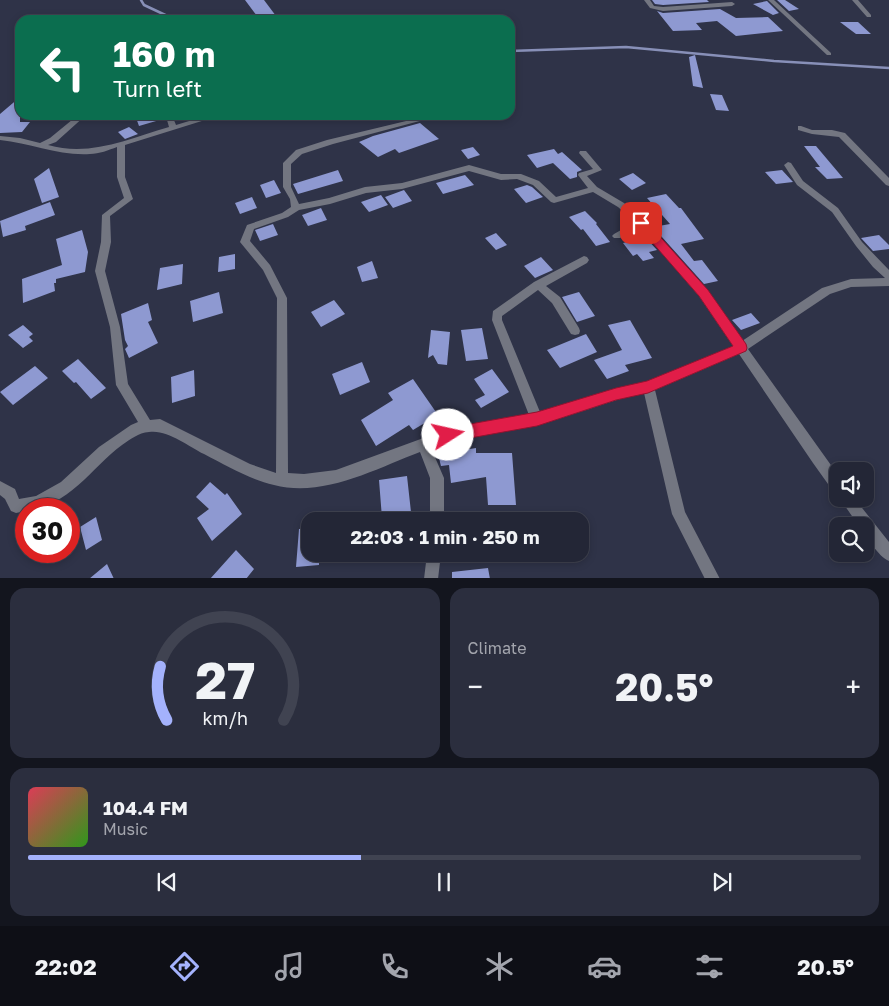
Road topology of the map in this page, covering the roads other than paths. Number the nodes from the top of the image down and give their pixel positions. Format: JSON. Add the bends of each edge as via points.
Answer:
{"nodes":[{"id":1,"x":647,"y":0,"type":"edge"},
{"id":2,"x":771,"y":0,"type":"edge"},
{"id":3,"x":855,"y":0,"type":"edge"},
{"id":4,"x":732,"y":4,"type":"dead end"},
{"id":5,"x":869,"y":16,"type":"dead end"},
{"id":6,"x":828,"y":54,"type":"dead end"},
{"id":7,"x":76,"y":120,"type":"edge"},
{"id":8,"x":170,"y":120,"type":"edge"},
{"id":9,"x":200,"y":120,"type":"edge"},
{"id":10,"x":420,"y":120,"type":"edge"},
{"id":11,"x":173,"y":128,"type":"junction"},
{"id":12,"x":801,"y":128,"type":"dead end"},
{"id":13,"x":0,"y":138,"type":"edge"},
{"id":14,"x":121,"y":144,"type":"junction"},
{"id":15,"x":42,"y":145,"type":"junction"},
{"id":16,"x":583,"y":153,"type":"dead end"},
{"id":17,"x":788,"y":165,"type":"dead end"},
{"id":18,"x":889,"y":183,"type":"edge"},
{"id":19,"x":594,"y":189,"type":"junction"},
{"id":20,"x":296,"y":208,"type":"junction"},
{"id":21,"x":641,"y":223,"type":"junction"},
{"id":22,"x":617,"y":236,"type":"dead end"},
{"id":23,"x":584,"y":260,"type":"dead end"},
{"id":24,"x":889,"y":276,"type":"edge"},
{"id":25,"x":889,"y":282,"type":"edge"},
{"id":26,"x":538,"y":284,"type":"junction"},
{"id":27,"x":575,"y":331,"type":"dead end"},
{"id":28,"x":741,"y":348,"type":"junction"},
{"id":29,"x":648,"y":387,"type":"junction"},
{"id":30,"x":537,"y":419,"type":"junction"},
{"id":31,"x":147,"y":426,"type":"junction"},
{"id":32,"x":423,"y":444,"type":"junction"},
{"id":33,"x":829,"y":474,"type":"edge"},
{"id":34,"x":282,"y":479,"type":"junction"},
{"id":35,"x":0,"y":488,"type":"edge"},
{"id":36,"x":853,"y":507,"type":"edge"},
{"id":37,"x":437,"y":512,"type":"edge"},
{"id":38,"x":889,"y":554,"type":"edge"},
{"id":39,"x":433,"y":562,"type":"edge"},
{"id":40,"x":431,"y":578,"type":"edge"},
{"id":41,"x":713,"y":578,"type":"edge"}],
"edges":[{"from":1,"to":4,"type":"street","via":[[652,7],[663,9]]},
{"from":2,"to":6,"type":"street"},
{"from":3,"to":5,"type":"street"},
{"from":7,"to":15,"type":"street"},
{"from":8,"to":11,"type":"street"},
{"from":9,"to":11,"type":"street"},
{"from":10,"to":20,"type":"street","via":[[299,152],[287,163],[287,187]]},
{"from":11,"to":14,"type":"street"},
{"from":12,"to":18,"type":"street","via":[[807,132],[844,135]]},
{"from":13,"to":15,"type":"street"},
{"from":14,"to":15,"type":"street","via":[[92,152],[60,151]]},
{"from":14,"to":31,"type":"street","via":[[121,177],[129,199],[106,215],[106,242],[100,271],[116,327],[122,385]]},
{"from":16,"to":19,"type":"street","via":[[598,170],[582,175]]},
{"from":17,"to":24,"type":"street","via":[[800,184],[835,210],[859,244]]},
{"from":19,"to":20,"type":"street","via":[[554,200],[536,183],[518,176],[501,176],[469,168]]},
{"from":19,"to":21,"type":"street","via":[[621,205]]},
{"from":20,"to":34,"type":"street","via":[[285,215],[250,226],[245,242],[267,268],[282,298]]},
{"from":21,"to":22,"type":"street"},
{"from":21,"to":28,"type":"street","via":[[704,293]]},
{"from":23,"to":26,"type":"street"},
{"from":25,"to":28,"type":"street","via":[[851,283],[826,291]]},
{"from":26,"to":27,"type":"street","via":[[556,300]]},
{"from":26,"to":30,"type":"street","via":[[497,314]]},
{"from":28,"to":29,"type":"street"},
{"from":28,"to":33,"type":"street"},
{"from":29,"to":30,"type":"street"},
{"from":29,"to":41,"type":"street","via":[[679,514]]},
{"from":30,"to":32,"type":"street","via":[[448,435]]},
{"from":31,"to":34,"type":"street","via":[[160,425],[248,470]]},
{"from":31,"to":35,"type":"street","via":[[123,437],[103,451],[66,487],[36,503],[16,506],[10,494]]},
{"from":32,"to":34,"type":"street","via":[[336,477],[304,481]]},
{"from":32,"to":37,"type":"street","via":[[436,478]]},
{"from":36,"to":38,"type":"street"},
{"from":39,"to":40,"type":"street"}]}
